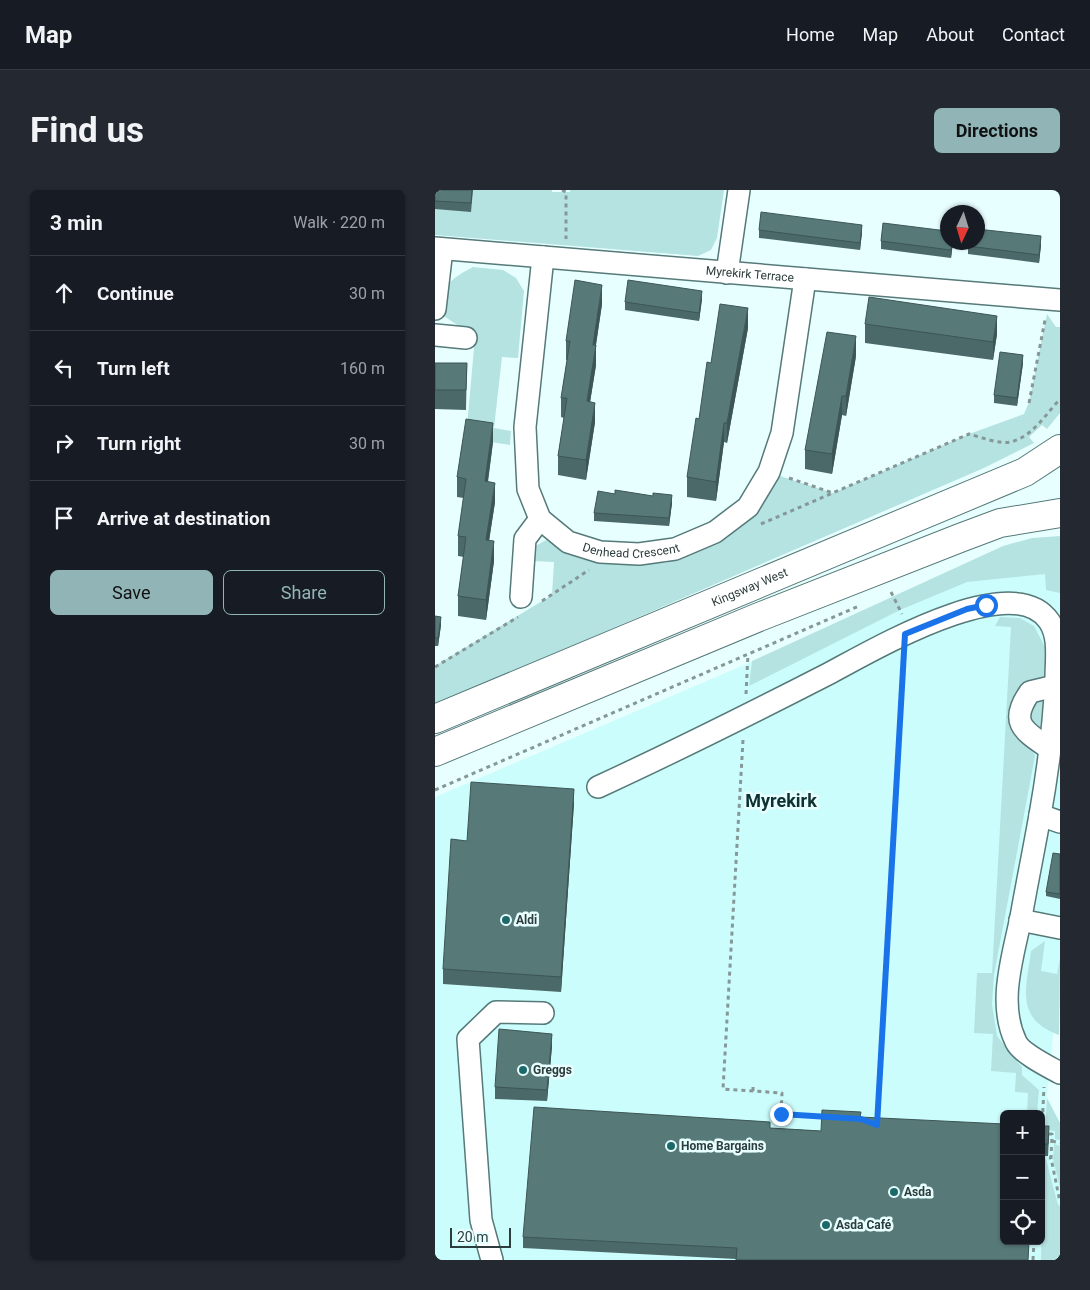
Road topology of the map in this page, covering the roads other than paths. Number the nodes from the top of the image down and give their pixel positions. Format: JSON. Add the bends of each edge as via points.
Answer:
{"nodes":[{"id":1,"x":739,"y":190,"type":"edge"},
{"id":2,"x":438,"y":248,"type":"edge"},
{"id":3,"x":543,"y":257,"type":"junction"},
{"id":4,"x":727,"y":273,"type":"junction"},
{"id":5,"x":805,"y":279,"type":"junction"},
{"id":6,"x":1055,"y":300,"type":"edge"},
{"id":7,"x":435,"y":309,"type":"edge"},
{"id":8,"x":435,"y":335,"type":"edge"},
{"id":9,"x":466,"y":338,"type":"dead end"},
{"id":10,"x":1060,"y":448,"type":"edge"},
{"id":11,"x":1060,"y":513,"type":"edge"},
{"id":12,"x":540,"y":519,"type":"junction"},
{"id":13,"x":521,"y":597,"type":"dead end"},
{"id":14,"x":1055,"y":686,"type":"junction"},
{"id":15,"x":435,"y":719,"type":"edge"},
{"id":16,"x":1050,"y":749,"type":"junction"},
{"id":17,"x":435,"y":752,"type":"edge"},
{"id":18,"x":598,"y":787,"type":"dead end"},
{"id":19,"x":1040,"y":815,"type":"junction"},
{"id":20,"x":1060,"y":822,"type":"edge"},
{"id":21,"x":1020,"y":920,"type":"junction"},
{"id":22,"x":1060,"y":928,"type":"edge"},
{"id":23,"x":543,"y":1013,"type":"dead end"},
{"id":24,"x":1053,"y":1069,"type":"edge"},
{"id":25,"x":491,"y":1260,"type":"edge"}],
"edges":[{"from":1,"to":4,"type":"street"},
{"from":2,"to":3,"type":"street","name":"Myrekirk Terrace"},
{"from":2,"to":7,"type":"street","name":"Myrekirk Terrace"},
{"from":3,"to":4,"type":"street","name":"Myrekirk Terrace"},
{"from":3,"to":12,"type":"street","name":"Denhead Crescent","via":[[525,427],[528,489]]},
{"from":4,"to":5,"type":"street","name":"Myrekirk Terrace"},
{"from":5,"to":6,"type":"street","name":"Myrekirk Terrace"},
{"from":5,"to":12,"type":"street","name":"Denhead Crescent","via":[[782,433],[769,472],[748,507],[715,532],[675,549],[639,554],[600,552],[568,542]]},
{"from":8,"to":9,"type":"street"},
{"from":10,"to":15,"type":"highway","name":"Kingsway West","via":[[1025,472]]},
{"from":11,"to":17,"type":"highway","via":[[1000,523],[960,538]]},
{"from":12,"to":13,"type":"street","via":[[525,539]]},
{"from":14,"to":16,"type":"street"},
{"from":14,"to":16,"type":"street","via":[[1030,692],[1021,706],[1019,719],[1026,732]]},
{"from":14,"to":18,"type":"street","via":[[1057,640],[1049,620],[1033,607],[1011,603],[967,609],[905,634],[745,717]]},
{"from":16,"to":19,"type":"street"},
{"from":19,"to":20,"type":"street"},
{"from":19,"to":21,"type":"street"},
{"from":21,"to":22,"type":"street"},
{"from":21,"to":24,"type":"street","via":[[1007,983],[1009,1024],[1018,1046]]},
{"from":23,"to":25,"type":"street","via":[[496,1012],[469,1039],[481,1220]]}]}
